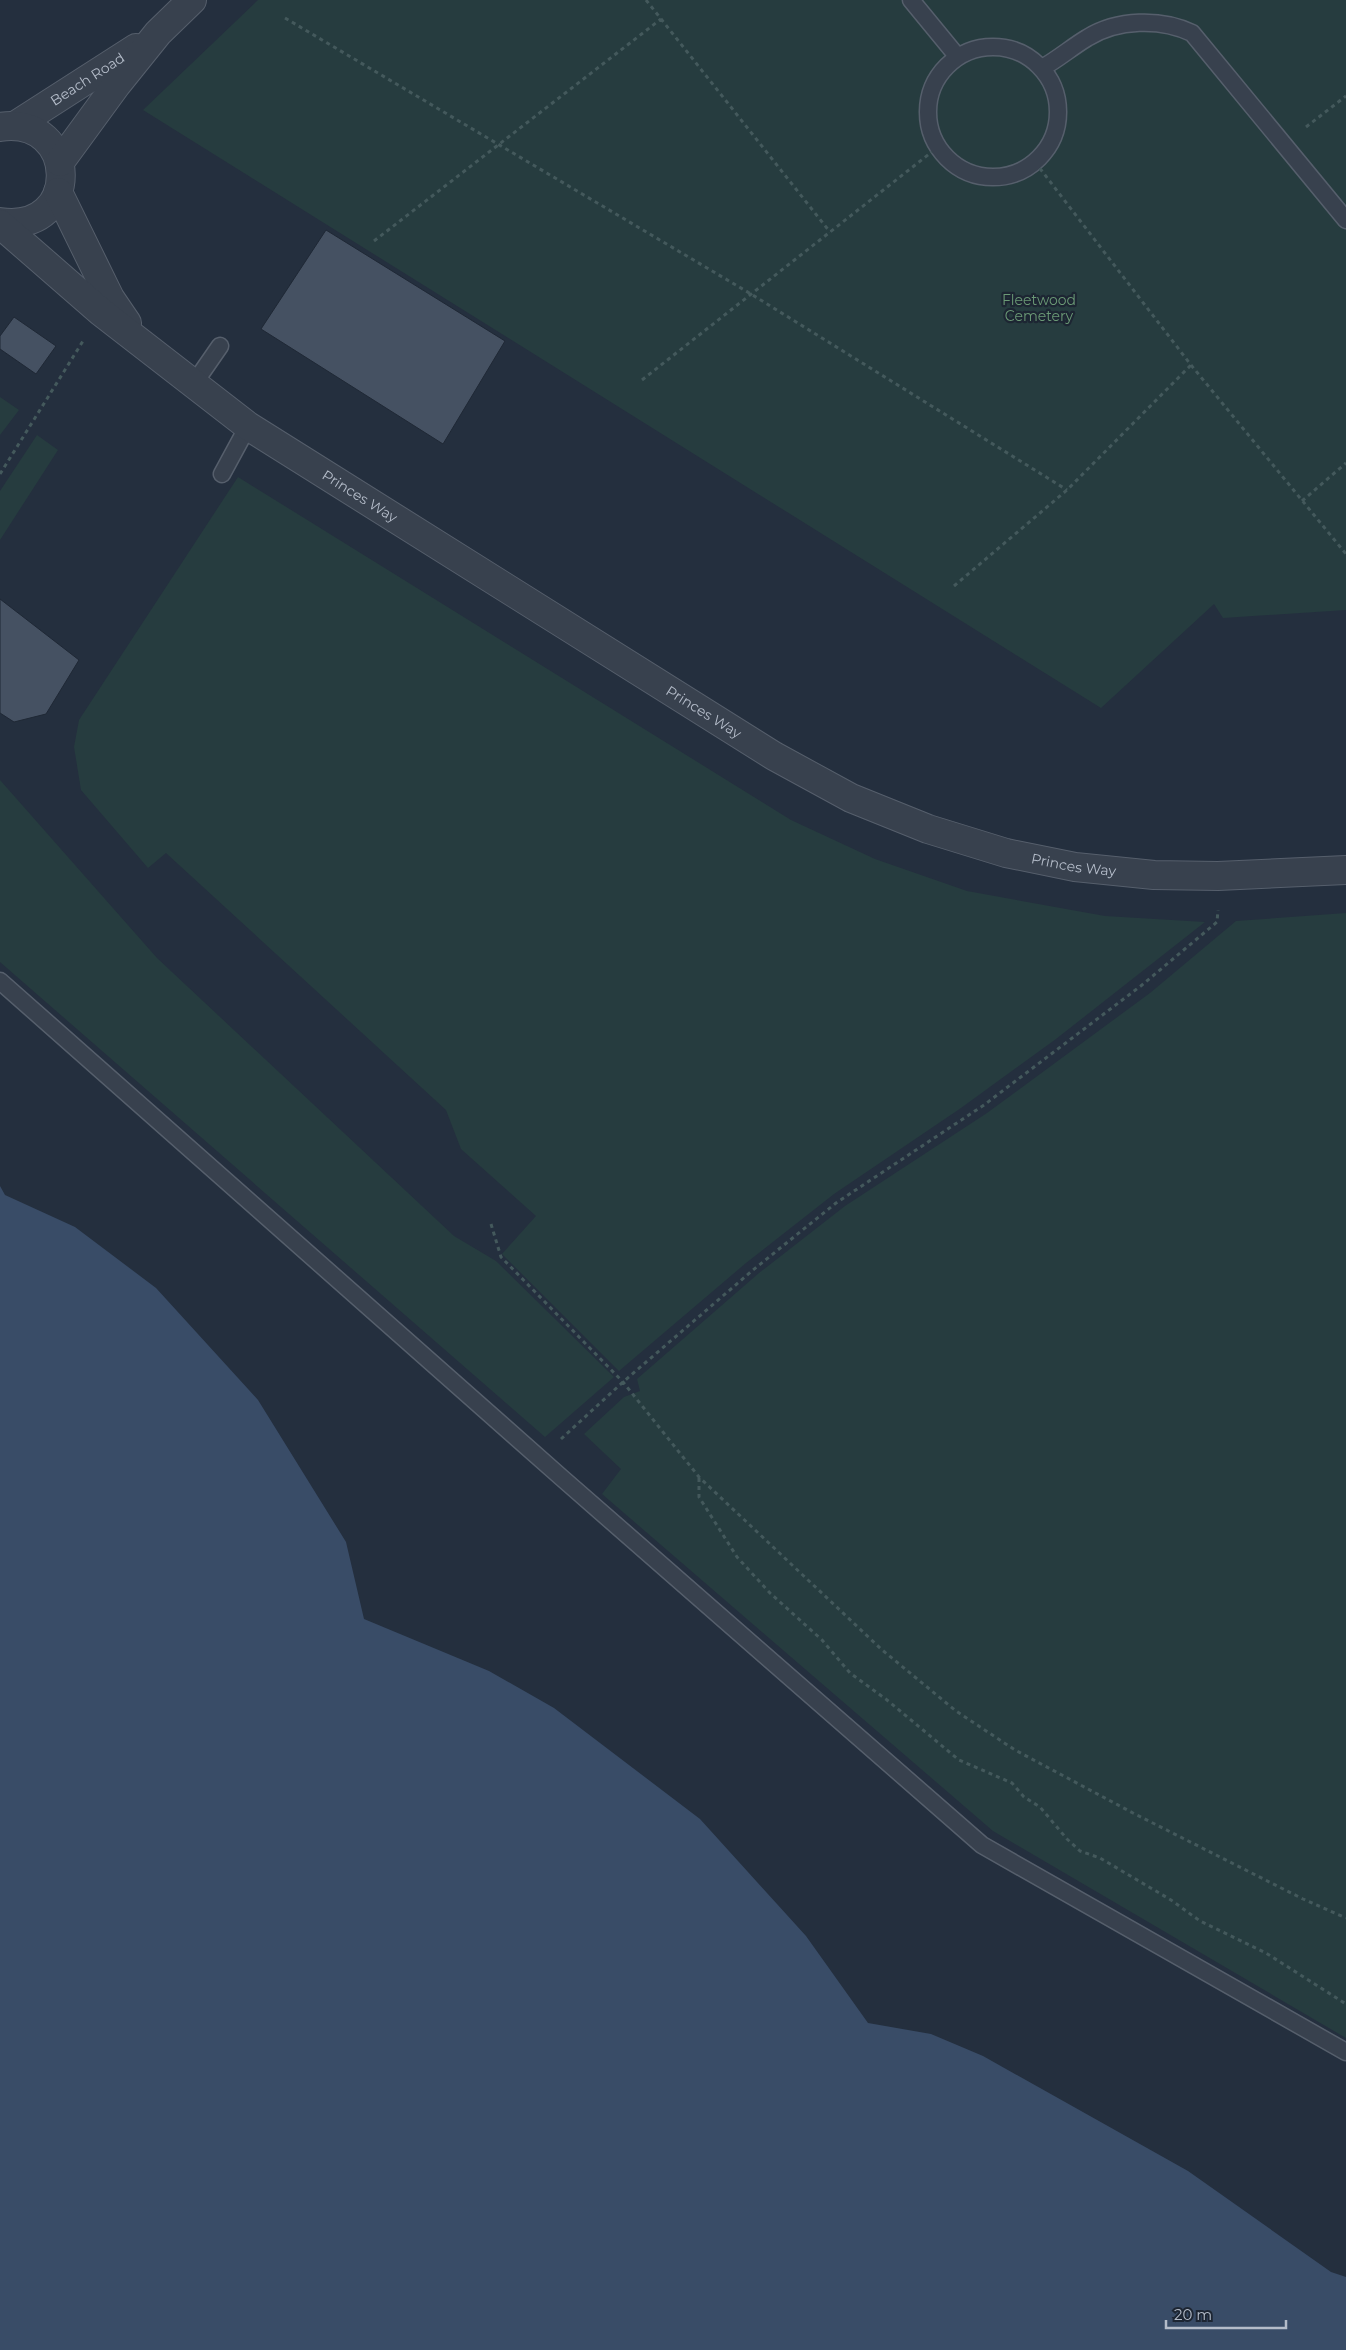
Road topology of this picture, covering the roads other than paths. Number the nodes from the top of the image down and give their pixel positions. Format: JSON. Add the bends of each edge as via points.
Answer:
{"nodes":[{"id":1,"x":192,"y":0,"type":"edge"},
{"id":2,"x":911,"y":0,"type":"edge"},
{"id":3,"x":158,"y":33,"type":"junction"},
{"id":4,"x":957,"y":56,"type":"junction"},
{"id":5,"x":1042,"y":68,"type":"junction"},
{"id":6,"x":8,"y":126,"type":"edge"},
{"id":7,"x":60,"y":162,"type":"junction"},
{"id":8,"x":58,"y":192,"type":"junction"},
{"id":9,"x":1346,"y":220,"type":"edge"},
{"id":10,"x":0,"y":223,"type":"edge"},
{"id":11,"x":138,"y":339,"type":"junction"},
{"id":12,"x":220,"y":346,"type":"dead end"},
{"id":13,"x":193,"y":385,"type":"junction"},
{"id":14,"x":248,"y":426,"type":"junction"},
{"id":15,"x":222,"y":474,"type":"dead end"},
{"id":16,"x":1346,"y":870,"type":"edge"},
{"id":17,"x":0,"y":981,"type":"edge"},
{"id":18,"x":1346,"y":2052,"type":"edge"}],
"edges":[{"from":1,"to":3,"type":"street","name":"Beach Road"},
{"from":2,"to":4,"type":"lane"},
{"from":3,"to":6,"type":"street","name":"Beach Road"},
{"from":3,"to":7,"type":"street","name":"Beach Road"},
{"from":4,"to":5,"type":"lane","via":[[979,47],[992,46],[1025,54]]},
{"from":4,"to":5,"type":"lane","via":[[937,76],[929,94],[927,117],[943,155],[959,168],[981,176],[1012,175],[1024,170],[1042,156],[1051,143],[1058,121],[1058,101]]},
{"from":5,"to":9,"type":"lane","via":[[1088,37],[1128,23],[1176,25],[1192,32]]},
{"from":6,"to":7,"type":"street","via":[[33,130],[52,146]]},
{"from":7,"to":8,"type":"street","via":[[62,181]]},
{"from":8,"to":10,"type":"street","via":[[54,202],[39,216],[14,224]]},
{"from":8,"to":11,"type":"street","name":"Princes Way","via":[[110,298]]},
{"from":10,"to":11,"type":"street","name":"Princes Way","via":[[101,312]]},
{"from":11,"to":13,"type":"street","name":"Princes Way"},
{"from":12,"to":13,"type":"lane"},
{"from":13,"to":14,"type":"street","name":"Princes Way"},
{"from":14,"to":15,"type":"lane"},
{"from":14,"to":16,"type":"street","name":"Princes Way","via":[[774,756],[851,798],[928,829],[1006,853],[1074,867],[1154,875],[1218,876]]},
{"from":17,"to":18,"type":"lane","via":[[982,1846]]}]}
